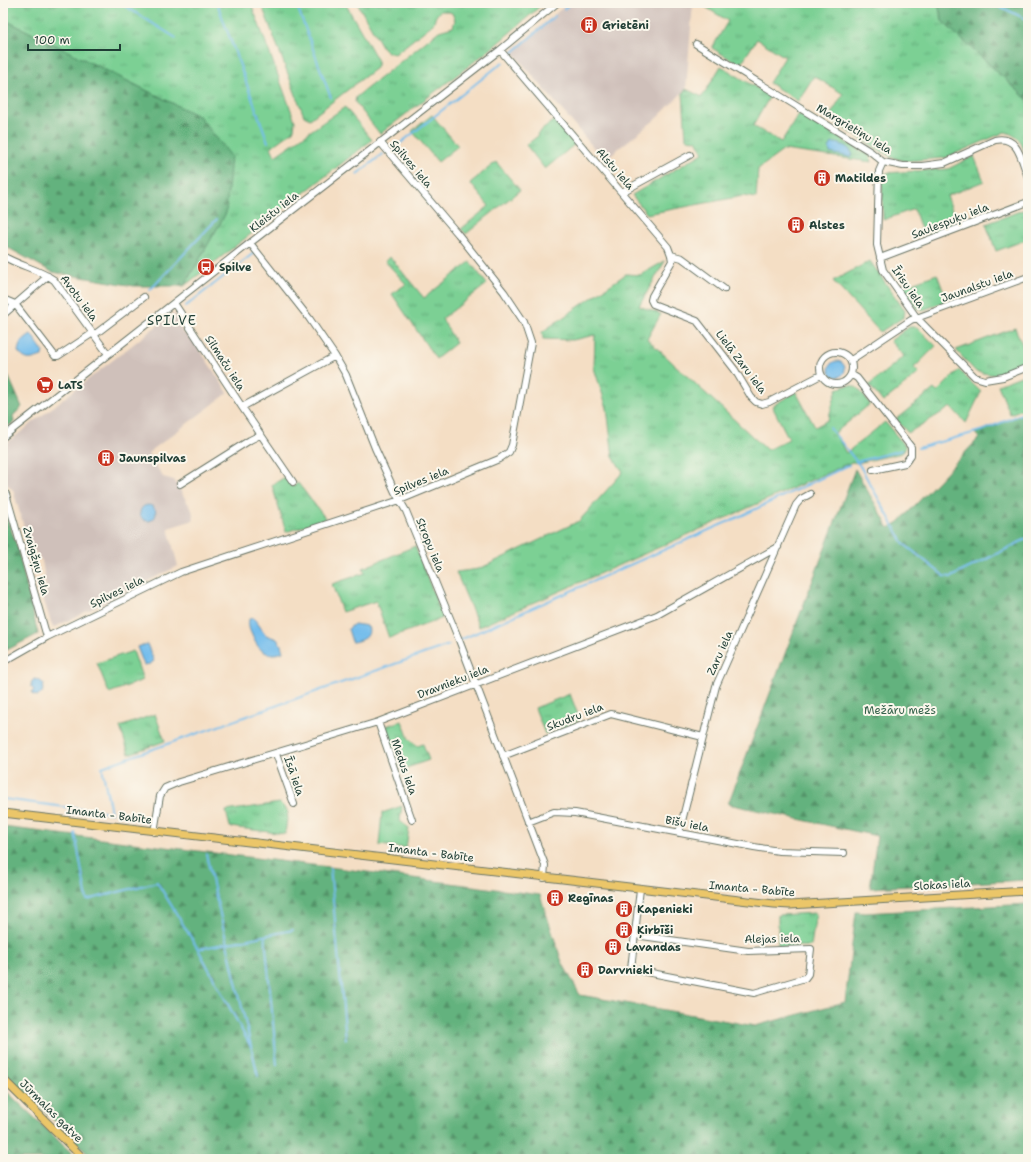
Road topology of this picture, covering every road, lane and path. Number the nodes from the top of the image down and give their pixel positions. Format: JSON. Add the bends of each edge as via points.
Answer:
{"nodes":[{"id":1,"x":557,"y":3,"type":"edge"},
{"id":2,"x":696,"y":44,"type":"dead end"},
{"id":3,"x":500,"y":50,"type":"junction"},
{"id":4,"x":380,"y":142,"type":"junction"},
{"id":5,"x":690,"y":156,"type":"dead end"},
{"id":6,"x":884,"y":162,"type":"junction"},
{"id":7,"x":1028,"y":177,"type":"edge"},
{"id":8,"x":622,"y":192,"type":"junction"},
{"id":9,"x":1028,"y":202,"type":"edge"},
{"id":10,"x":250,"y":243,"type":"junction"},
{"id":11,"x":671,"y":255,"type":"junction"},
{"id":12,"x":6,"y":258,"type":"edge"},
{"id":13,"x":880,"y":258,"type":"junction"},
{"id":14,"x":3,"y":264,"type":"edge"},
{"id":15,"x":48,"y":276,"type":"junction"},
{"id":16,"x":1028,"y":277,"type":"edge"},
{"id":17,"x":724,"y":289,"type":"dead end"},
{"id":18,"x":144,"y":297,"type":"dead end"},
{"id":19,"x":3,"y":299,"type":"edge"},
{"id":20,"x":174,"y":303,"type":"junction"},
{"id":21,"x":15,"y":304,"type":"junction"},
{"id":22,"x":3,"y":315,"type":"edge"},
{"id":23,"x":917,"y":318,"type":"junction"},
{"id":24,"x":94,"y":334,"type":"junction"},
{"id":25,"x":108,"y":354,"type":"junction"},
{"id":26,"x":335,"y":356,"type":"junction"},
{"id":27,"x":850,"y":360,"type":"junction"},
{"id":28,"x":1028,"y":367,"type":"edge"},
{"id":29,"x":821,"y":375,"type":"junction"},
{"id":30,"x":852,"y":375,"type":"junction"},
{"id":31,"x":242,"y":407,"type":"junction"},
{"id":32,"x":260,"y":435,"type":"junction"},
{"id":33,"x":3,"y":437,"type":"edge"},
{"id":34,"x":873,"y":470,"type":"dead end"},
{"id":35,"x":293,"y":482,"type":"dead end"},
{"id":36,"x":180,"y":484,"type":"dead end"},
{"id":37,"x":3,"y":491,"type":"edge"},
{"id":38,"x":810,"y":494,"type":"dead end"},
{"id":39,"x":400,"y":500,"type":"junction"},
{"id":40,"x":778,"y":547,"type":"junction"},
{"id":41,"x":48,"y":637,"type":"junction"},
{"id":42,"x":3,"y":662,"type":"edge"},
{"id":43,"x":475,"y":685,"type":"junction"},
{"id":44,"x":378,"y":722,"type":"junction"},
{"id":45,"x":703,"y":737,"type":"junction"},
{"id":46,"x":276,"y":754,"type":"junction"},
{"id":47,"x":503,"y":756,"type":"junction"},
{"id":48,"x":294,"y":804,"type":"dead end"},
{"id":49,"x":3,"y":813,"type":"edge"},
{"id":50,"x":412,"y":820,"type":"dead end"},
{"id":51,"x":528,"y":822,"type":"junction"},
{"id":52,"x":154,"y":832,"type":"junction"},
{"id":53,"x":679,"y":833,"type":"junction"},
{"id":54,"x":844,"y":853,"type":"dead end"},
{"id":55,"x":544,"y":878,"type":"junction"},
{"id":56,"x":640,"y":889,"type":"junction"},
{"id":57,"x":1028,"y":891,"type":"edge"},
{"id":58,"x":856,"y":900,"type":"joint"},
{"id":59,"x":635,"y":935,"type":"junction"},
{"id":60,"x":3,"y":1079,"type":"edge"},
{"id":61,"x":84,"y":1159,"type":"edge"}],
"edges":[{"from":1,"to":3,"type":"street","name":"Kleistu iela"},
{"from":2,"to":6,"type":"street","name":"Margrietiņu iela"},
{"from":3,"to":4,"type":"street","name":"Kleistu iela"},
{"from":3,"to":8,"type":"street","name":"Alstu iela"},
{"from":4,"to":10,"type":"street","name":"Kleistu iela"},
{"from":4,"to":39,"type":"street","name":"Spilves iela","via":[[504,292],[524,322],[531,343],[509,452],[499,459]]},
{"from":5,"to":8,"type":"street"},
{"from":6,"to":7,"type":"street","name":"Margrietiņu iela","via":[[903,166],[944,164],[1002,138],[1014,143]]},
{"from":6,"to":13,"type":"street","name":"Īrisu iela","via":[[879,171],[877,245]]},
{"from":8,"to":11,"type":"street","name":"Alstu iela","via":[[668,247]]},
{"from":9,"to":13,"type":"street","name":"Saulespuķu iela"},
{"from":10,"to":20,"type":"street","name":"Kleistu iela"},
{"from":10,"to":26,"type":"street","name":"Stropu iela","via":[[309,318]]},
{"from":11,"to":17,"type":"street","via":[[682,258]]},
{"from":11,"to":29,"type":"street","name":"Lielā Zaru iela","via":[[672,261],[652,296],[653,304],[697,321],[756,402],[769,402]]},
{"from":12,"to":14,"type":"street"},
{"from":12,"to":15,"type":"street","name":"Avotu iela"},
{"from":13,"to":23,"type":"street","name":"Īrisu iela","via":[[883,270]]},
{"from":15,"to":21,"type":"street"},
{"from":15,"to":24,"type":"street","name":"Avotu iela","via":[[54,280]]},
{"from":16,"to":23,"type":"street","name":"Jaunalstu iela"},
{"from":18,"to":24,"type":"street"},
{"from":19,"to":21,"type":"street"},
{"from":20,"to":25,"type":"street","name":"Kleistu iela"},
{"from":20,"to":31,"type":"street","name":"Silmaču iela"},
{"from":21,"to":22,"type":"street"},
{"from":21,"to":24,"type":"street","via":[[55,356]]},
{"from":23,"to":27,"type":"street","name":"Jaunalstu iela"},
{"from":23,"to":28,"type":"street","name":"Īrisu iela","via":[[975,377],[985,380],[1003,377]]},
{"from":24,"to":25,"type":"street","name":"Avotu iela"},
{"from":25,"to":33,"type":"street","name":"Kleistu iela"},
{"from":26,"to":31,"type":"street"},
{"from":26,"to":39,"type":"street","name":"Stropu iela","via":[[346,375],[375,448]]},
{"from":27,"to":29,"type":"street","via":[[845,354],[829,354],[823,359]]},
{"from":27,"to":30,"type":"street","via":[[853,367]]},
{"from":29,"to":30,"type":"street","via":[[833,384],[847,381]]},
{"from":30,"to":34,"type":"street","via":[[911,447],[911,455],[905,463]]},
{"from":31,"to":32,"type":"street","name":"Silmaču iela"},
{"from":32,"to":35,"type":"street","name":"Silmaču iela"},
{"from":32,"to":36,"type":"street"},
{"from":37,"to":41,"type":"street","name":"Zvaigžņu iela"},
{"from":38,"to":40,"type":"street","name":"Zaru iela","via":[[796,505]]},
{"from":39,"to":41,"type":"street","name":"Spilves iela","via":[[181,572]]},
{"from":39,"to":43,"type":"street","name":"Stropu iela","via":[[459,640]]},
{"from":40,"to":43,"type":"street","name":"Dravnieku iela","via":[[657,615]]},
{"from":40,"to":45,"type":"street","name":"Zaru iela","via":[[716,686]]},
{"from":41,"to":42,"type":"street","name":"Spilves iela"},
{"from":43,"to":44,"type":"street","name":"Dravnieku iela"},
{"from":43,"to":47,"type":"street","name":"Stropu iela"},
{"from":44,"to":46,"type":"street","name":"Dravnieku iela"},
{"from":44,"to":50,"type":"street","name":"Medus iela"},
{"from":45,"to":47,"type":"street","name":"Skudru iela","via":[[611,714]]},
{"from":45,"to":53,"type":"street","name":"Zaru iela"},
{"from":46,"to":48,"type":"street","name":"Īsā iela"},
{"from":46,"to":52,"type":"street","name":"Dravnieku iela","via":[[165,788],[160,796]]},
{"from":47,"to":51,"type":"street","name":"Stropu iela"},
{"from":49,"to":52,"type":"main road","name":"Imanta - Babīte"},
{"from":51,"to":53,"type":"street","name":"Bišu iela","via":[[554,812],[575,813]]},
{"from":51,"to":55,"type":"street","name":"Stropu iela","via":[[545,865]]},
{"from":52,"to":55,"type":"main road","name":"Imanta - Babīte"},
{"from":53,"to":54,"type":"street","name":"Bišu iela","via":[[779,851]]},
{"from":55,"to":56,"type":"main road","name":"Imanta - Babīte"},
{"from":56,"to":58,"type":"main road","name":"Imanta - Babīte","via":[[790,905]]},
{"from":56,"to":59,"type":"street"},
{"from":57,"to":58,"type":"main road","name":"Slokas iela"},
{"from":59,"to":59,"type":"street","name":"Alejas iela","via":[[748,951],[811,949],[808,974],[805,978],[754,993],[631,968]]},
{"from":60,"to":61,"type":"main road","name":"Jūrmalas gatve"}]}
